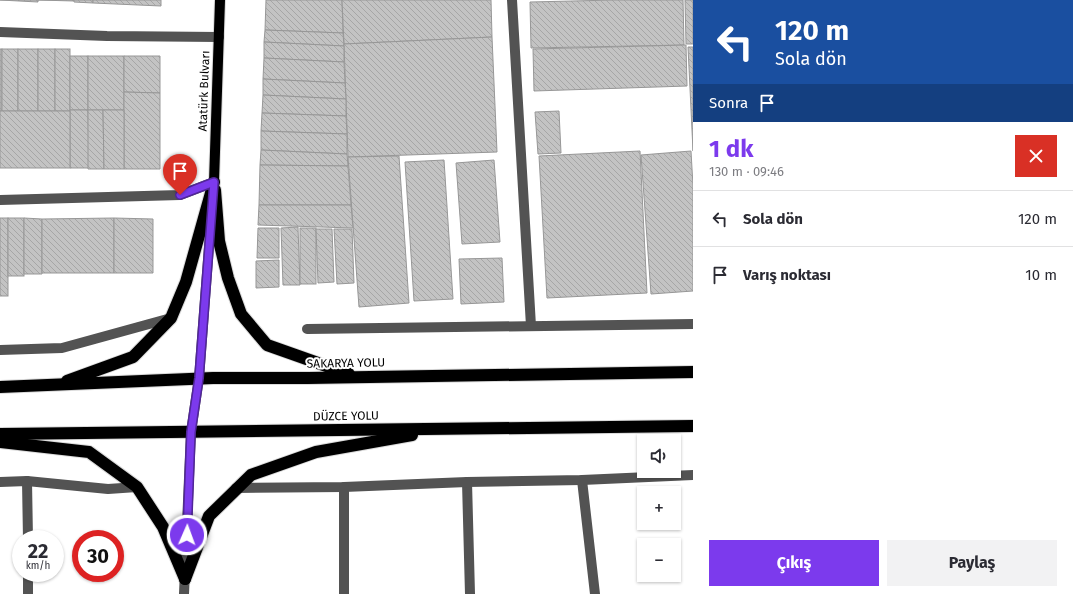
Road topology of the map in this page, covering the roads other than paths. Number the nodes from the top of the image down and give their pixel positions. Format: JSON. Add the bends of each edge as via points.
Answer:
{"nodes":[{"id":1,"x":220,"y":0,"type":"edge"},
{"id":2,"x":512,"y":0,"type":"edge"},
{"id":3,"x":0,"y":32,"type":"edge"},
{"id":4,"x":218,"y":37,"type":"junction"},
{"id":5,"x":214,"y":182,"type":"junction"},
{"id":6,"x":0,"y":200,"type":"edge"},
{"id":7,"x":171,"y":318,"type":"junction"},
{"id":8,"x":693,"y":324,"type":"edge"},
{"id":9,"x":531,"y":326,"type":"junction"},
{"id":10,"x":307,"y":329,"type":"dead end"},
{"id":11,"x":0,"y":350,"type":"edge"},
{"id":12,"x":693,"y":372,"type":"edge"},
{"id":13,"x":356,"y":377,"type":"junction"},
{"id":14,"x":199,"y":378,"type":"junction"},
{"id":15,"x":56,"y":385,"type":"junction"},
{"id":16,"x":0,"y":387,"type":"edge"},
{"id":17,"x":693,"y":426,"type":"edge"},
{"id":18,"x":447,"y":428,"type":"junction"},
{"id":19,"x":191,"y":432,"type":"junction"},
{"id":20,"x":0,"y":434,"type":"edge"},
{"id":21,"x":0,"y":442,"type":"edge"},
{"id":22,"x":693,"y":475,"type":"edge"},
{"id":23,"x":582,"y":480,"type":"junction"},
{"id":24,"x":27,"y":481,"type":"junction"},
{"id":25,"x":0,"y":482,"type":"edge"},
{"id":26,"x":466,"y":482,"type":"junction"},
{"id":27,"x":138,"y":487,"type":"junction"},
{"id":28,"x":344,"y":487,"type":"junction"},
{"id":29,"x":236,"y":488,"type":"junction"},
{"id":30,"x":28,"y":530,"type":"edge"},
{"id":31,"x":185,"y":579,"type":"junction"},
{"id":32,"x":28,"y":582,"type":"edge"},
{"id":33,"x":28,"y":594,"type":"edge"},
{"id":34,"x":184,"y":594,"type":"edge"},
{"id":35,"x":344,"y":594,"type":"edge"},
{"id":36,"x":470,"y":594,"type":"edge"},
{"id":37,"x":595,"y":594,"type":"edge"}],
"edges":[{"from":1,"to":4,"type":"main road","name":"Atatürk Bulvarı"},
{"from":2,"to":9,"type":"street"},
{"from":3,"to":4,"type":"street"},
{"from":4,"to":5,"type":"main road","name":"Atatürk Bulvarı"},
{"from":5,"to":6,"type":"street","via":[[180,195]]},
{"from":5,"to":7,"type":"highway","via":[[186,282]]},
{"from":5,"to":13,"type":"highway","via":[[219,241],[240,314],[266,345]]},
{"from":5,"to":14,"type":"street"},
{"from":7,"to":11,"type":"street","via":[[62,348]]},
{"from":7,"to":15,"type":"highway","via":[[133,357]]},
{"from":8,"to":9,"type":"street"},
{"from":9,"to":10,"type":"street"},
{"from":12,"to":13,"type":"highway","name":"SAKARYA YOLU"},
{"from":13,"to":14,"type":"highway","name":"SAKARYA YOLU"},
{"from":14,"to":15,"type":"highway","name":"SAKARYA YOLU"},
{"from":14,"to":19,"type":"street"},
{"from":15,"to":16,"type":"highway","name":"SAKARYA YOLU"},
{"from":17,"to":18,"type":"highway","name":"DÜZCE YOLU"},
{"from":18,"to":19,"type":"highway","name":"DÜZCE YOLU"},
{"from":18,"to":29,"type":"highway","via":[[316,452],[251,475]]},
{"from":19,"to":20,"type":"highway","name":"DÜZCE YOLU"},
{"from":19,"to":31,"type":"street"},
{"from":21,"to":27,"type":"highway","via":[[89,452]]},
{"from":22,"to":23,"type":"street"},
{"from":23,"to":26,"type":"street"},
{"from":23,"to":37,"type":"street"},
{"from":24,"to":25,"type":"street"},
{"from":24,"to":27,"type":"street","via":[[108,489]]},
{"from":24,"to":30,"type":"street"},
{"from":26,"to":28,"type":"street"},
{"from":26,"to":36,"type":"street"},
{"from":27,"to":31,"type":"highway","via":[[163,527]]},
{"from":28,"to":29,"type":"street"},
{"from":28,"to":35,"type":"street"},
{"from":29,"to":31,"type":"highway","via":[[209,516]]},
{"from":31,"to":34,"type":"street"},
{"from":32,"to":33,"type":"street"}]}
